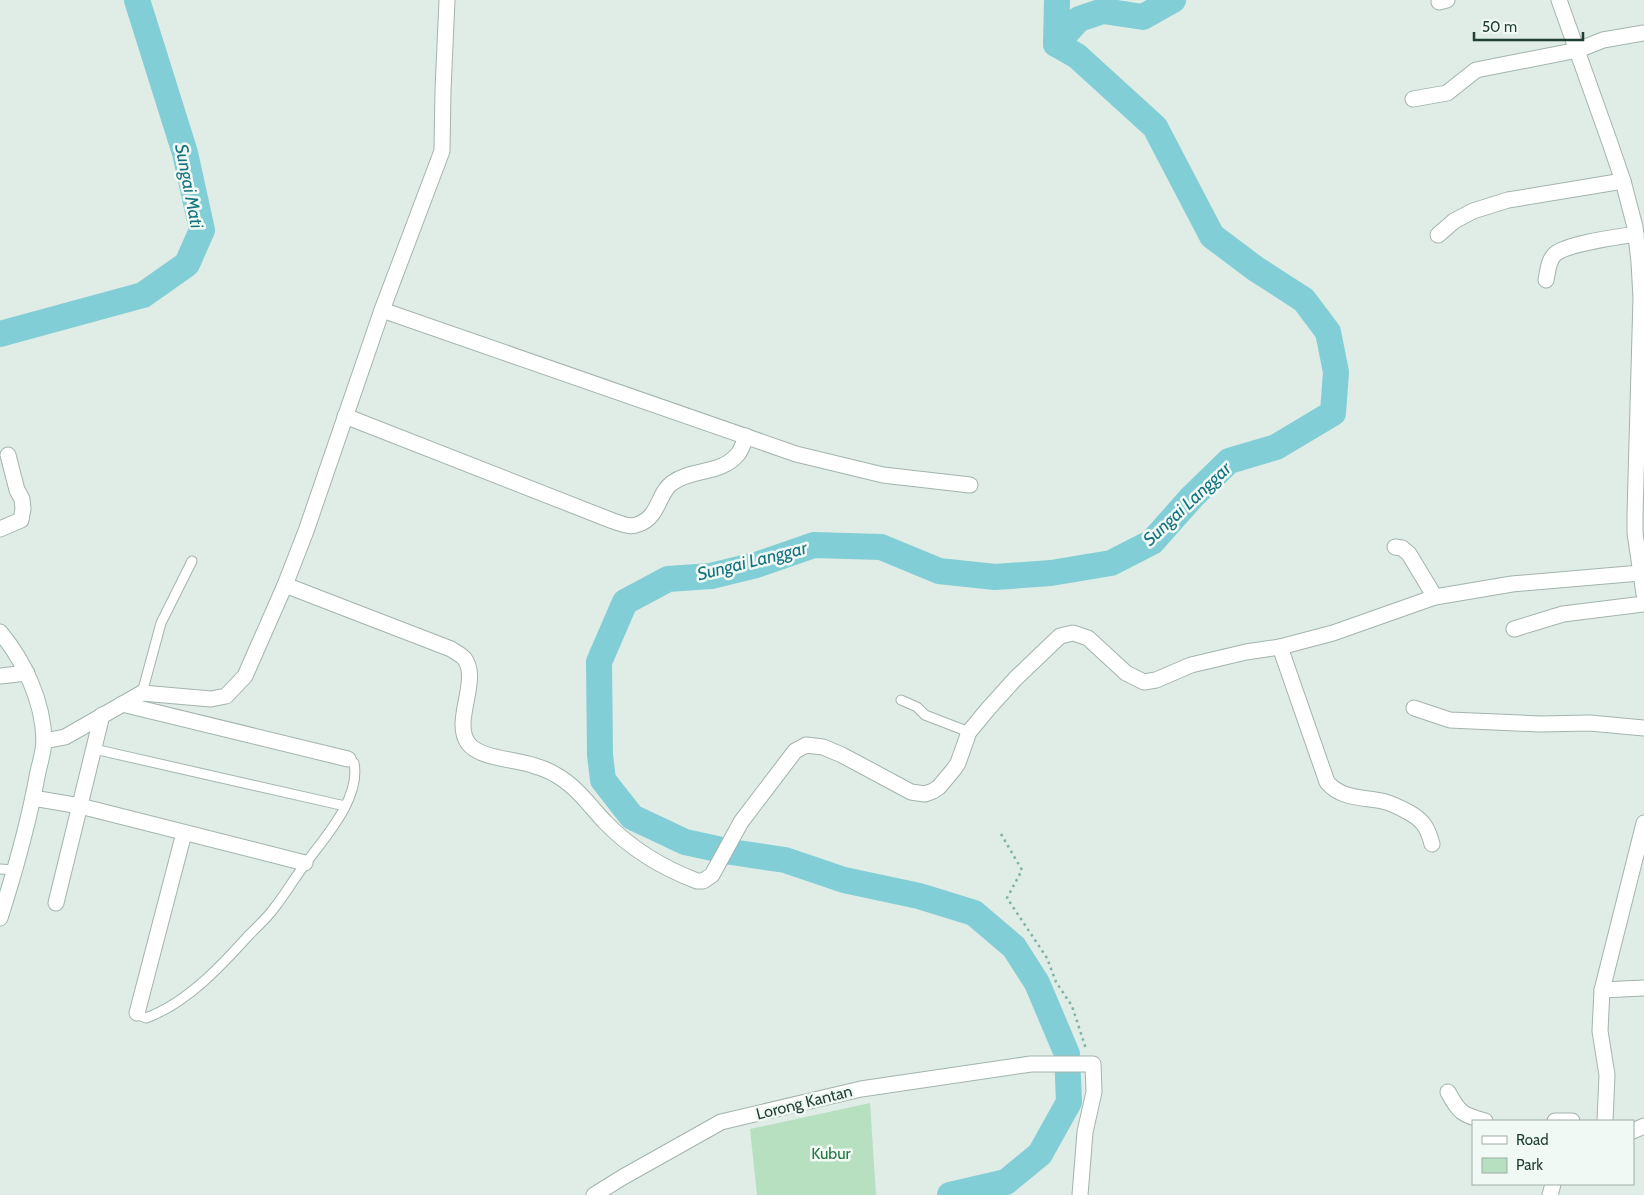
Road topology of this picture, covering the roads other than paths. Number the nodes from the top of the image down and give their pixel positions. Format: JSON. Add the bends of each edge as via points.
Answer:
{"nodes":[{"id":1,"x":447,"y":0,"type":"edge"},
{"id":2,"x":1559,"y":0,"type":"edge"},
{"id":3,"x":1644,"y":33,"type":"edge"},
{"id":4,"x":1578,"y":50,"type":"junction"},
{"id":5,"x":1413,"y":99,"type":"dead end"},
{"id":6,"x":1623,"y":181,"type":"junction"},
{"id":7,"x":1636,"y":234,"type":"junction"},
{"id":8,"x":1438,"y":235,"type":"dead end"},
{"id":9,"x":1546,"y":280,"type":"dead end"},
{"id":10,"x":382,"y":310,"type":"junction"},
{"id":11,"x":1641,"y":335,"type":"edge"},
{"id":12,"x":345,"y":416,"type":"junction"},
{"id":13,"x":746,"y":436,"type":"junction"},
{"id":14,"x":8,"y":455,"type":"dead end"},
{"id":15,"x":1640,"y":470,"type":"edge"},
{"id":16,"x":970,"y":485,"type":"dead end"},
{"id":17,"x":0,"y":529,"type":"edge"},
{"id":18,"x":1395,"y":547,"type":"dead end"},
{"id":19,"x":192,"y":562,"type":"dead end"},
{"id":20,"x":1640,"y":573,"type":"junction"},
{"id":21,"x":286,"y":585,"type":"junction"},
{"id":22,"x":1644,"y":594,"type":"edge"},
{"id":23,"x":1435,"y":597,"type":"junction"},
{"id":24,"x":1644,"y":604,"type":"edge"},
{"id":25,"x":1514,"y":629,"type":"dead end"},
{"id":26,"x":0,"y":632,"type":"edge"},
{"id":27,"x":1280,"y":647,"type":"junction"},
{"id":28,"x":26,"y":673,"type":"junction"},
{"id":29,"x":0,"y":676,"type":"edge"},
{"id":30,"x":142,"y":694,"type":"junction"},
{"id":31,"x":900,"y":700,"type":"dead end"},
{"id":32,"x":122,"y":704,"type":"junction"},
{"id":33,"x":1414,"y":708,"type":"dead end"},
{"id":34,"x":102,"y":715,"type":"junction"},
{"id":35,"x":1644,"y":728,"type":"edge"},
{"id":36,"x":969,"y":732,"type":"junction"},
{"id":37,"x":44,"y":741,"type":"junction"},
{"id":38,"x":94,"y":749,"type":"junction"},
{"id":39,"x":348,"y":759,"type":"joint"},
{"id":40,"x":33,"y":798,"type":"junction"},
{"id":41,"x":80,"y":806,"type":"junction"},
{"id":42,"x":345,"y":806,"type":"junction"},
{"id":43,"x":1644,"y":823,"type":"edge"},
{"id":44,"x":184,"y":833,"type":"junction"},
{"id":45,"x":1432,"y":844,"type":"dead end"},
{"id":46,"x":305,"y":864,"type":"junction"},
{"id":47,"x":8,"y":869,"type":"edge"},
{"id":48,"x":56,"y":902,"type":"dead end"},
{"id":49,"x":0,"y":918,"type":"edge"},
{"id":50,"x":1644,"y":988,"type":"edge"},
{"id":51,"x":1602,"y":990,"type":"junction"},
{"id":52,"x":137,"y":1013,"type":"joint"},
{"id":53,"x":1448,"y":1092,"type":"dead end"},
{"id":54,"x":1482,"y":1120,"type":"edge"},
{"id":55,"x":1605,"y":1120,"type":"edge"},
{"id":56,"x":594,"y":1195,"type":"edge"},
{"id":57,"x":1080,"y":1195,"type":"edge"}],
"edges":[{"from":1,"to":10,"type":"street","via":[[442,151]]},
{"from":2,"to":4,"type":"street"},
{"from":3,"to":4,"type":"street","via":[[1603,40]]},
{"from":4,"to":5,"type":"street","via":[[1476,70],[1447,93]]},
{"from":4,"to":6,"type":"street"},
{"from":6,"to":7,"type":"street"},
{"from":6,"to":8,"type":"street","via":[[1508,200],[1473,211]]},
{"from":7,"to":9,"type":"street","via":[[1565,248],[1554,255]]},
{"from":7,"to":11,"type":"street"},
{"from":10,"to":12,"type":"street"},
{"from":10,"to":13,"type":"street"},
{"from":11,"to":15,"type":"street"},
{"from":12,"to":13,"type":"street","via":[[630,526],[649,519],[670,484],[682,476],[723,466],[738,454]]},
{"from":12,"to":21,"type":"street"},
{"from":13,"to":16,"type":"street","via":[[796,454],[883,474]]},
{"from":14,"to":17,"type":"street","via":[[23,509],[21,520]]},
{"from":15,"to":20,"type":"street","via":[[1635,533]]},
{"from":18,"to":23,"type":"street","via":[[1409,554]]},
{"from":19,"to":30,"type":"lane","via":[[160,623]]},
{"from":20,"to":22,"type":"street"},
{"from":20,"to":23,"type":"street","via":[[1512,584]]},
{"from":21,"to":30,"type":"street","via":[[245,676],[226,696],[211,699]]},
{"from":21,"to":36,"type":"street","via":[[462,656],[469,672],[464,725],[468,744],[481,753],[534,765],[555,774],[571,785],[633,847],[696,882],[712,876],[741,822],[801,747],[812,744],[823,747],[911,792],[925,794],[939,787],[954,769]]},
{"from":23,"to":27,"type":"street","via":[[1333,633]]},
{"from":24,"to":25,"type":"street","via":[[1563,614]]},
{"from":26,"to":28,"type":"street"},
{"from":27,"to":36,"type":"street","via":[[1191,665],[1144,682],[1126,673],[1088,638],[1073,633],[1060,636],[1016,678]]},
{"from":27,"to":45,"type":"street","via":[[1332,788],[1346,795],[1399,806],[1420,819]]},
{"from":28,"to":29,"type":"street"},
{"from":28,"to":37,"type":"street","via":[[40,709]]},
{"from":30,"to":32,"type":"street"},
{"from":31,"to":36,"type":"lane","via":[[917,707],[925,716]]},
{"from":32,"to":34,"type":"street"},
{"from":32,"to":39,"type":"street"},
{"from":33,"to":35,"type":"street","via":[[1450,720],[1590,723]]},
{"from":34,"to":37,"type":"street","via":[[65,737]]},
{"from":34,"to":38,"type":"street"},
{"from":37,"to":40,"type":"street"},
{"from":38,"to":41,"type":"street"},
{"from":38,"to":42,"type":"lane"},
{"from":39,"to":42,"type":"lane","via":[[356,769]]},
{"from":40,"to":41,"type":"street"},
{"from":40,"to":47,"type":"street"},
{"from":41,"to":44,"type":"street"},
{"from":41,"to":48,"type":"street"},
{"from":42,"to":46,"type":"lane","via":[[330,833]]},
{"from":43,"to":51,"type":"street"},
{"from":44,"to":46,"type":"street"},
{"from":44,"to":52,"type":"street"},
{"from":46,"to":52,"type":"lane","via":[[275,907],[220,967],[174,1005],[146,1018]]},
{"from":47,"to":49,"type":"street"},
{"from":50,"to":51,"type":"street"},
{"from":51,"to":55,"type":"street","via":[[1600,1031],[1606,1074]]},
{"from":53,"to":54,"type":"street","via":[[1457,1110]]},
{"from":56,"to":57,"type":"street","name":"Lorong Kantan","via":[[721,1122],[861,1089],[1032,1064],[1088,1064],[1094,1092],[1085,1132]]}]}
